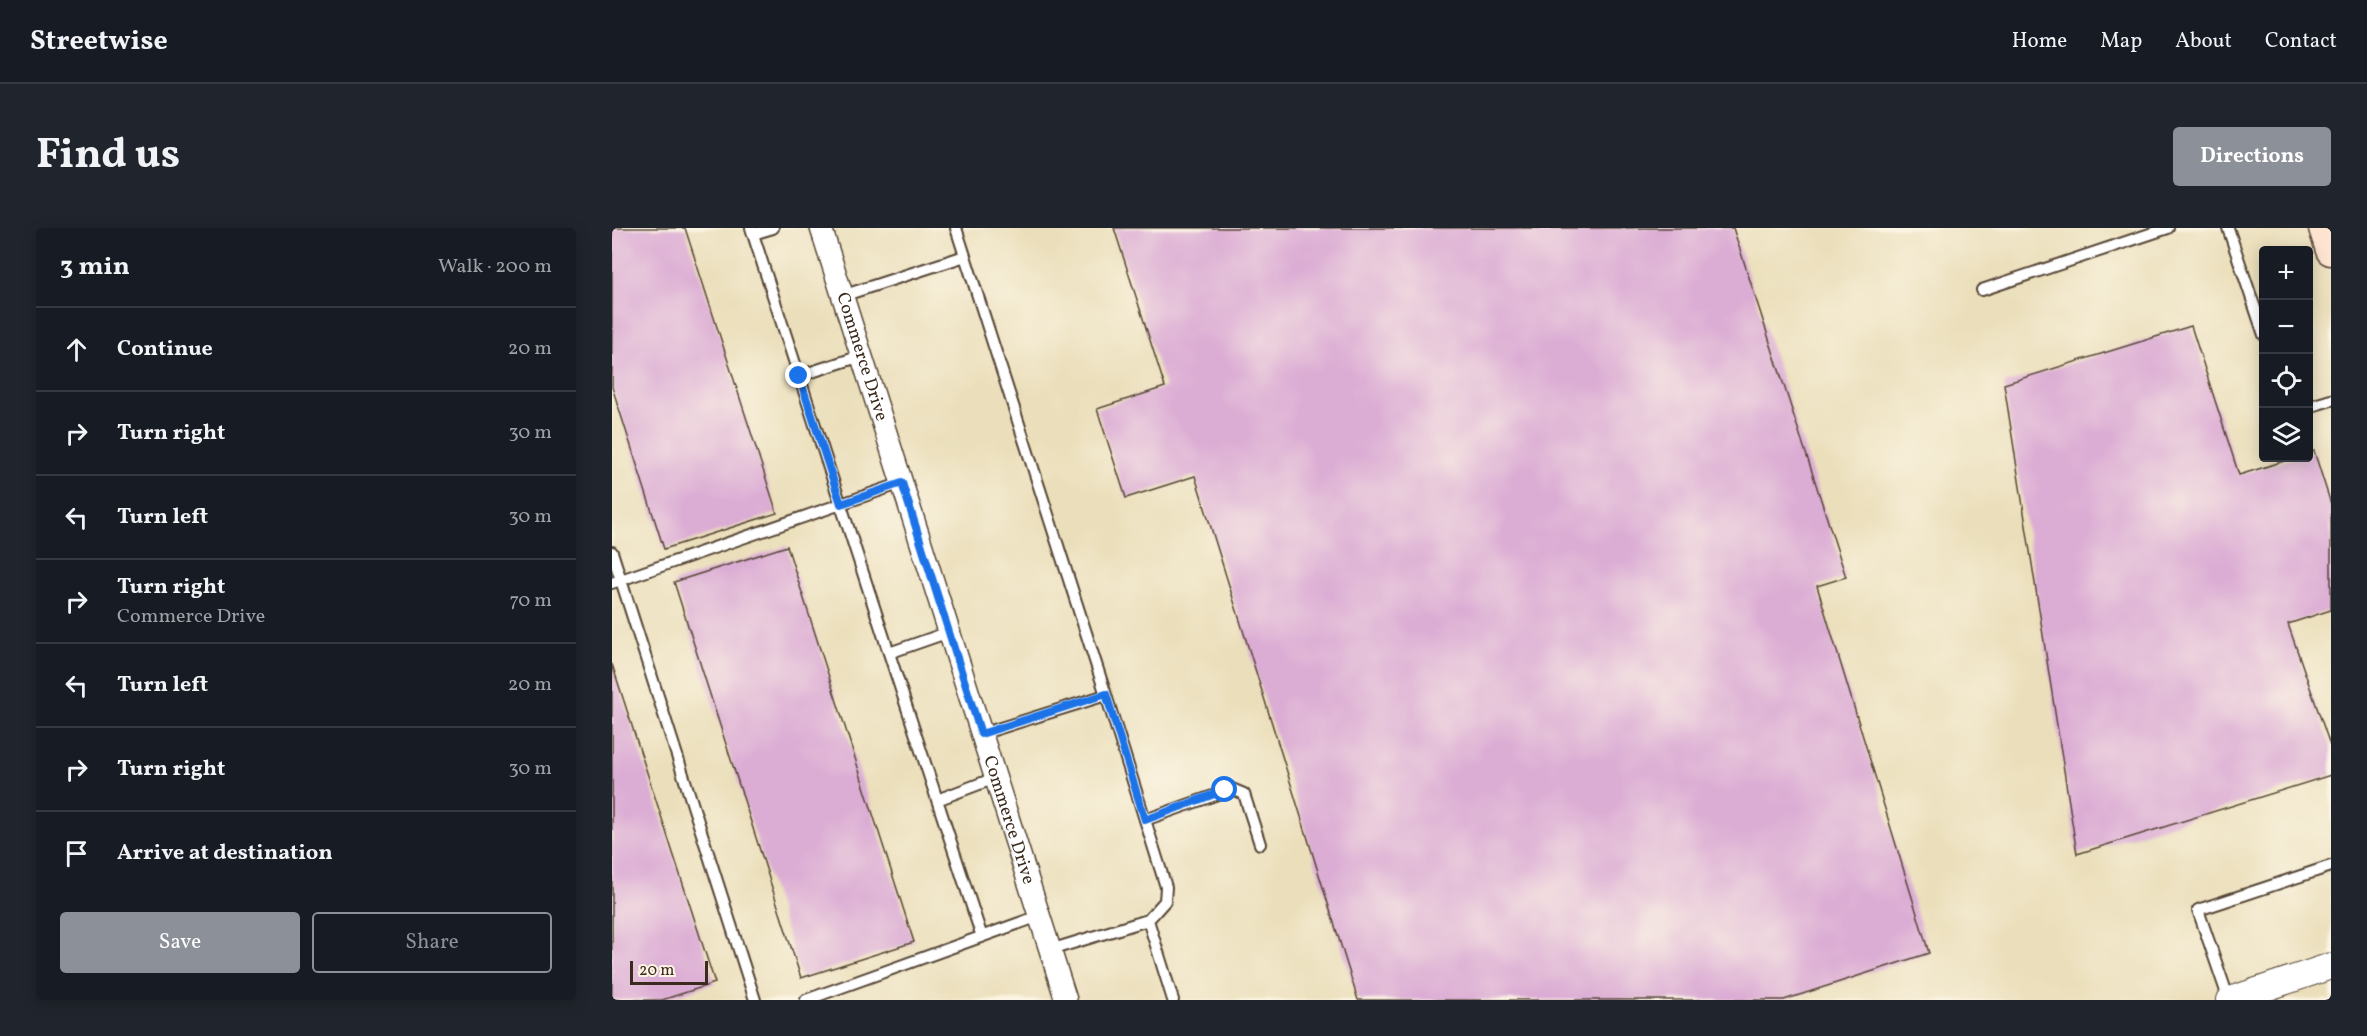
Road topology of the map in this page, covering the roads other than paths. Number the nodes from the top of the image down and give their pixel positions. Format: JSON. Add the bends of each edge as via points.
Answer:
{"nodes":[{"id":1,"x":773,"y":228,"type":"edge"},
{"id":2,"x":820,"y":228,"type":"edge"},
{"id":3,"x":956,"y":228,"type":"edge"},
{"id":4,"x":2168,"y":228,"type":"edge"},
{"id":5,"x":2228,"y":228,"type":"edge"},
{"id":6,"x":2324,"y":228,"type":"edge"},
{"id":7,"x":752,"y":231,"type":"edge"},
{"id":8,"x":2331,"y":250,"type":"edge"},
{"id":9,"x":965,"y":256,"type":"junction"},
{"id":10,"x":1982,"y":290,"type":"dead end"},
{"id":11,"x":842,"y":296,"type":"junction"},
{"id":12,"x":2259,"y":320,"type":"edge"},
{"id":13,"x":861,"y":356,"type":"junction"},
{"id":14,"x":799,"y":376,"type":"junction"},
{"id":15,"x":2331,"y":400,"type":"edge"},
{"id":16,"x":2313,"y":405,"type":"edge"},
{"id":17,"x":902,"y":483,"type":"junction"},
{"id":18,"x":841,"y":504,"type":"junction"},
{"id":19,"x":612,"y":552,"type":"edge"},
{"id":20,"x":616,"y":581,"type":"edge"},
{"id":21,"x":949,"y":632,"type":"junction"},
{"id":22,"x":889,"y":653,"type":"junction"},
{"id":23,"x":1106,"y":694,"type":"junction"},
{"id":24,"x":981,"y":734,"type":"junction"},
{"id":25,"x":995,"y":778,"type":"junction"},
{"id":26,"x":937,"y":800,"type":"junction"},
{"id":27,"x":1145,"y":820,"type":"junction"},
{"id":28,"x":1260,"y":844,"type":"dead end"},
{"id":29,"x":2331,"y":866,"type":"edge"},
{"id":30,"x":1039,"y":916,"type":"junction"},
{"id":31,"x":1148,"y":920,"type":"junction"},
{"id":32,"x":982,"y":937,"type":"junction"},
{"id":33,"x":1050,"y":950,"type":"junction"},
{"id":34,"x":2331,"y":966,"type":"edge"},
{"id":35,"x":755,"y":1000,"type":"edge"},
{"id":36,"x":806,"y":1000,"type":"edge"},
{"id":37,"x":1066,"y":1000,"type":"edge"},
{"id":38,"x":1173,"y":1000,"type":"edge"},
{"id":39,"x":2230,"y":1000,"type":"edge"}],
"edges":[{"from":1,"to":7,"type":"lane"},
{"from":2,"to":11,"type":"street","name":"Commerce Drive"},
{"from":3,"to":9,"type":"lane"},
{"from":4,"to":10,"type":"lane"},
{"from":5,"to":12,"type":"lane"},
{"from":6,"to":8,"type":"main road"},
{"from":7,"to":14,"type":"lane"},
{"from":9,"to":11,"type":"lane"},
{"from":9,"to":23,"type":"lane"},
{"from":11,"to":13,"type":"street","name":"Commerce Drive"},
{"from":13,"to":14,"type":"lane"},
{"from":13,"to":17,"type":"street","name":"Commerce Drive"},
{"from":14,"to":18,"type":"lane"},
{"from":15,"to":16,"type":"lane"},
{"from":17,"to":18,"type":"lane"},
{"from":17,"to":21,"type":"street","name":"Commerce Drive"},
{"from":18,"to":20,"type":"lane"},
{"from":18,"to":22,"type":"lane"},
{"from":19,"to":20,"type":"lane"},
{"from":20,"to":35,"type":"lane"},
{"from":21,"to":22,"type":"lane"},
{"from":21,"to":24,"type":"street","name":"Commerce Drive"},
{"from":22,"to":26,"type":"lane"},
{"from":23,"to":24,"type":"lane"},
{"from":23,"to":27,"type":"lane"},
{"from":24,"to":25,"type":"street","name":"Commerce Drive"},
{"from":25,"to":26,"type":"lane"},
{"from":25,"to":30,"type":"street","name":"Commerce Drive"},
{"from":26,"to":32,"type":"lane"},
{"from":27,"to":28,"type":"lane","via":[[1218,792],[1238,790],[1244,794]]},
{"from":27,"to":31,"type":"lane","via":[[1166,887],[1165,901]]},
{"from":29,"to":39,"type":"lane","via":[[2198,910]]},
{"from":30,"to":32,"type":"lane"},
{"from":30,"to":33,"type":"street","name":"Commerce Drive"},
{"from":31,"to":33,"type":"lane"},
{"from":31,"to":38,"type":"lane"},
{"from":32,"to":36,"type":"lane"},
{"from":33,"to":37,"type":"street","name":"Commerce Drive"},
{"from":34,"to":39,"type":"street"}]}
